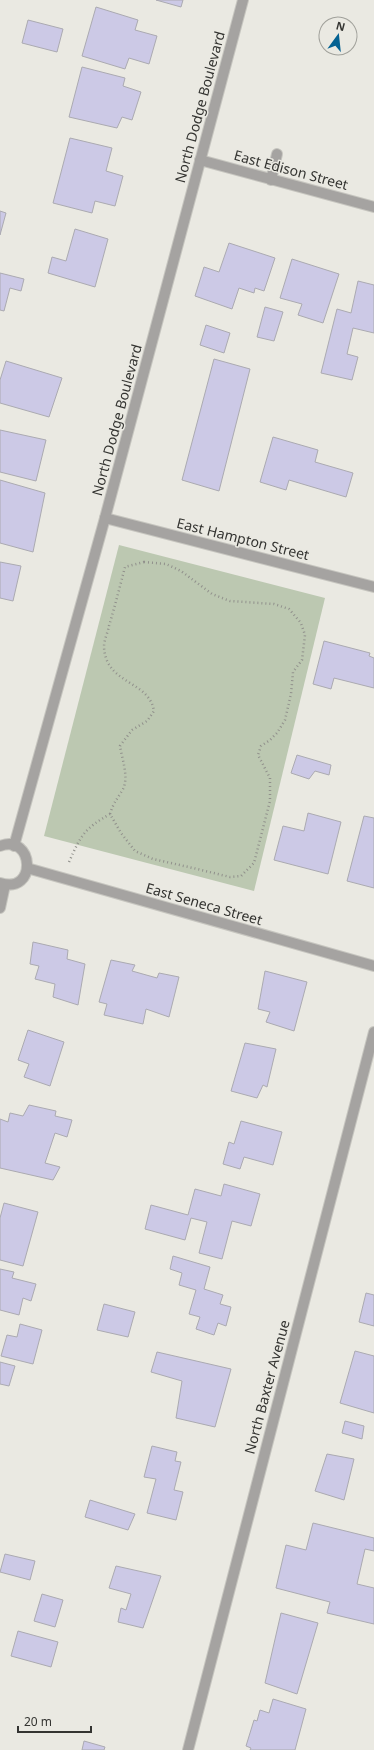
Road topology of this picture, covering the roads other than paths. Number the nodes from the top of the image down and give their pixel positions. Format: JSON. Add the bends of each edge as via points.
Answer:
{"nodes":[{"id":1,"x":243,"y":0,"type":"edge"},
{"id":2,"x":277,"y":154,"type":"dead end"},
{"id":3,"x":200,"y":160,"type":"junction"},
{"id":4,"x":271,"y":180,"type":"junction"},
{"id":5,"x":374,"y":207,"type":"edge"},
{"id":6,"x":105,"y":518,"type":"junction"},
{"id":7,"x":374,"y":587,"type":"edge"},
{"id":8,"x":0,"y":846,"type":"edge"},
{"id":9,"x":14,"y":846,"type":"junction"},
{"id":10,"x":27,"y":868,"type":"junction"},
{"id":11,"x":3,"y":884,"type":"edge"},
{"id":12,"x":0,"y":908,"type":"edge"},
{"id":13,"x":374,"y":966,"type":"edge"},
{"id":14,"x":374,"y":1032,"type":"edge"},
{"id":15,"x":188,"y":1750,"type":"edge"}],
"edges":[{"from":1,"to":3,"type":"street","name":"North Dodge Boulevard"},
{"from":2,"to":4,"type":"street"},
{"from":3,"to":4,"type":"street","name":"East Edison Street"},
{"from":3,"to":6,"type":"street","name":"North Dodge Boulevard"},
{"from":4,"to":5,"type":"street","name":"East Edison Street"},
{"from":6,"to":7,"type":"street","name":"East Hampton Street"},
{"from":6,"to":9,"type":"street","name":"North Dodge Boulevard"},
{"from":8,"to":9,"type":"street"},
{"from":9,"to":10,"type":"street","via":[[23,851]]},
{"from":10,"to":11,"type":"street","via":[[19,882]]},
{"from":10,"to":13,"type":"street","name":"East Seneca Street"},
{"from":11,"to":12,"type":"street"},
{"from":14,"to":15,"type":"street","name":"North Baxter Avenue"}]}
